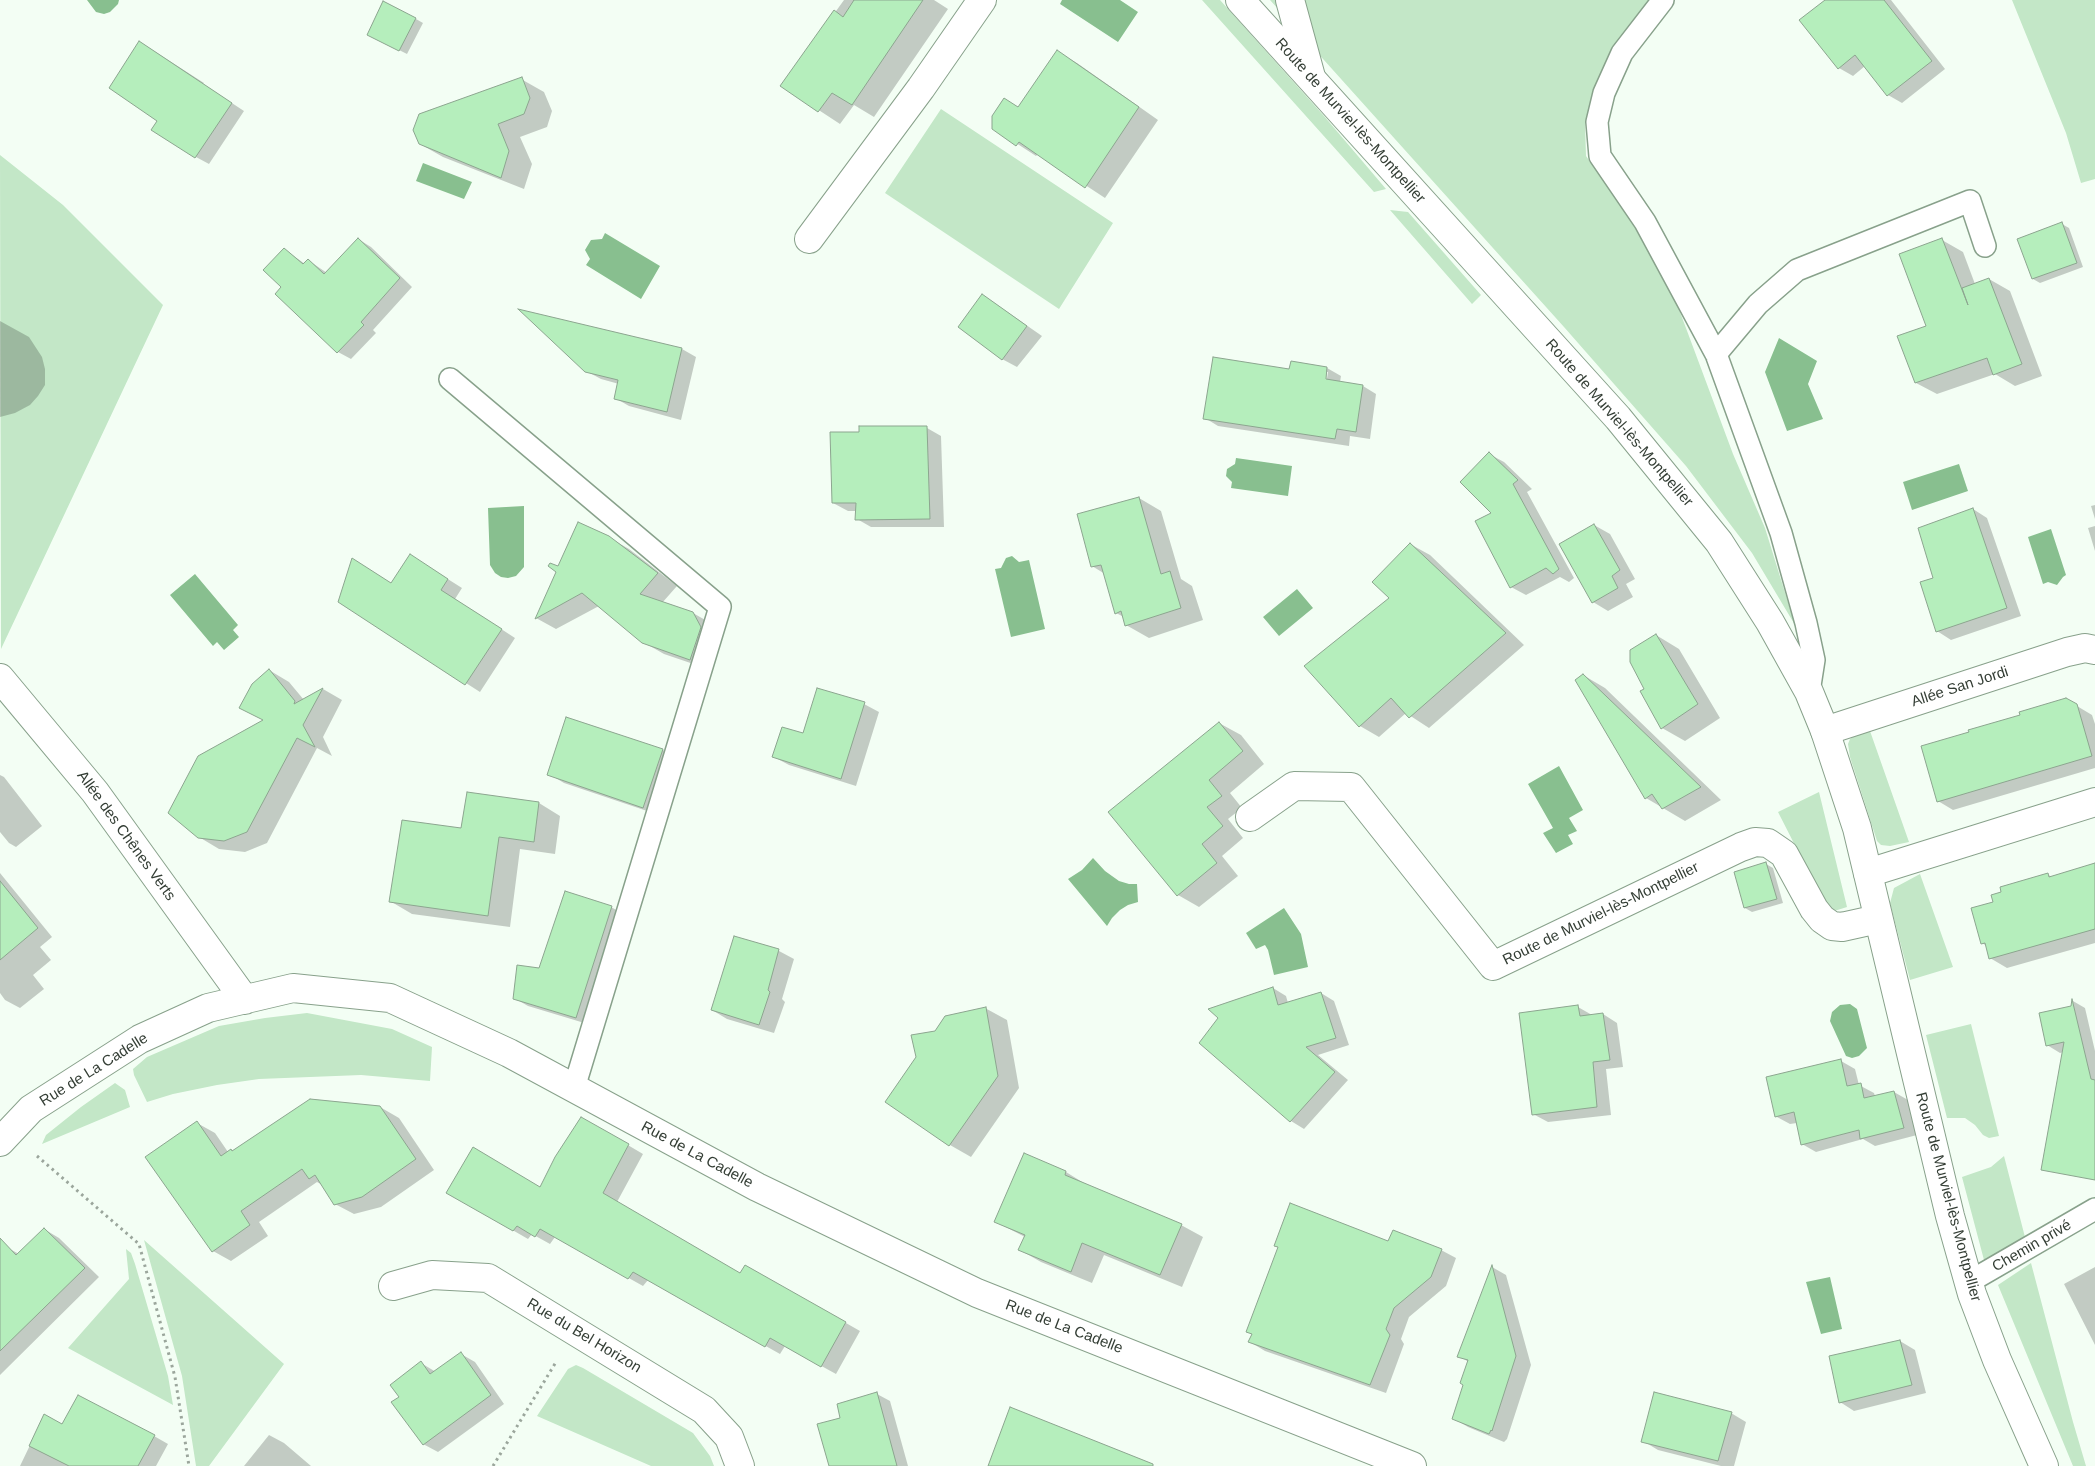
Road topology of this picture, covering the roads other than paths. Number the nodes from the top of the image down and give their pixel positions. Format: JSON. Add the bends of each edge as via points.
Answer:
{"nodes":[{"id":1,"x":982,"y":0,"type":"edge"},
{"id":2,"x":1240,"y":0,"type":"edge"},
{"id":3,"x":1290,"y":0,"type":"edge"},
{"id":4,"x":1663,"y":0,"type":"edge"},
{"id":5,"x":1311,"y":77,"type":"junction"},
{"id":6,"x":809,"y":238,"type":"dead end"},
{"id":7,"x":1985,"y":246,"type":"dead end"},
{"id":8,"x":1716,"y":354,"type":"junction"},
{"id":9,"x":450,"y":380,"type":"dead end"},
{"id":10,"x":2095,"y":650,"type":"edge"},
{"id":11,"x":0,"y":678,"type":"edge"},
{"id":12,"x":1809,"y":692,"type":"junction"},
{"id":13,"x":1825,"y":731,"type":"junction"},
{"id":14,"x":2095,"y":802,"type":"edge"},
{"id":15,"x":1250,"y":817,"type":"dead end"},
{"id":16,"x":1868,"y":873,"type":"junction"},
{"id":17,"x":1878,"y":919,"type":"junction"},
{"id":18,"x":245,"y":1000,"type":"junction"},
{"id":19,"x":574,"y":1088,"type":"junction"},
{"id":20,"x":5,"y":1137,"type":"edge"},
{"id":21,"x":2095,"y":1209,"type":"edge"},
{"id":22,"x":1969,"y":1282,"type":"junction"},
{"id":23,"x":393,"y":1286,"type":"dead end"},
{"id":24,"x":740,"y":1466,"type":"edge"},
{"id":25,"x":1412,"y":1466,"type":"edge"},
{"id":26,"x":2044,"y":1466,"type":"edge"}],
"edges":[{"from":1,"to":6,"type":"street"},
{"from":2,"to":5,"type":"street","name":"Route de Murviel-lès-Montpellier"},
{"from":3,"to":5,"type":"street"},
{"from":4,"to":8,"type":"lane","via":[[1622,53],[1604,93],[1597,122],[1600,156],[1645,222]]},
{"from":5,"to":12,"type":"street","name":"Route de Murviel-lès-Montpellier","via":[[1656,463],[1719,542],[1770,622]]},
{"from":7,"to":8,"type":"lane","via":[[1970,201],[1797,270],[1758,304]]},
{"from":8,"to":12,"type":"lane","via":[[1781,533],[1806,623],[1814,660]]},
{"from":9,"to":19,"type":"lane","via":[[720,607]]},
{"from":10,"to":13,"type":"street","name":"Allée San Jordi","via":[[2085,648],[2067,652]]},
{"from":11,"to":18,"type":"street","name":"Allée des Chênes Verts","via":[[95,792]]},
{"from":12,"to":13,"type":"street","name":"Route de Murviel-lès-Montpellier"},
{"from":13,"to":16,"type":"street","name":"Route de Murviel-lès-Montpellier","via":[[1857,828]]},
{"from":14,"to":16,"type":"street"},
{"from":15,"to":17,"type":"street","name":"Route de Murviel-lès-Montpellier","via":[[1294,786],[1351,787],[1493,966],[1755,842],[1768,843],[1784,854],[1822,920],[1842,927]]},
{"from":16,"to":17,"type":"street","name":"Route de Murviel-lès-Montpellier"},
{"from":17,"to":22,"type":"street","name":"Route de Murviel-lès-Montpellier"},
{"from":18,"to":19,"type":"street","name":"Rue de La Cadelle","via":[[293,988],[390,998],[509,1053]]},
{"from":18,"to":20,"type":"street","name":"Rue de La Cadelle","via":[[208,1008],[140,1039],[31,1109]]},
{"from":19,"to":25,"type":"street","name":"Rue de La Cadelle","via":[[757,1187],[977,1293]]},
{"from":21,"to":22,"type":"lane","name":"Chemin privé"},
{"from":22,"to":26,"type":"street","name":"Route de Murviel-lès-Montpellier","via":[[1986,1336]]},
{"from":23,"to":24,"type":"street","name":"Rue du Bel Horizon","via":[[432,1275],[488,1278],[704,1410],[729,1437]]}]}
